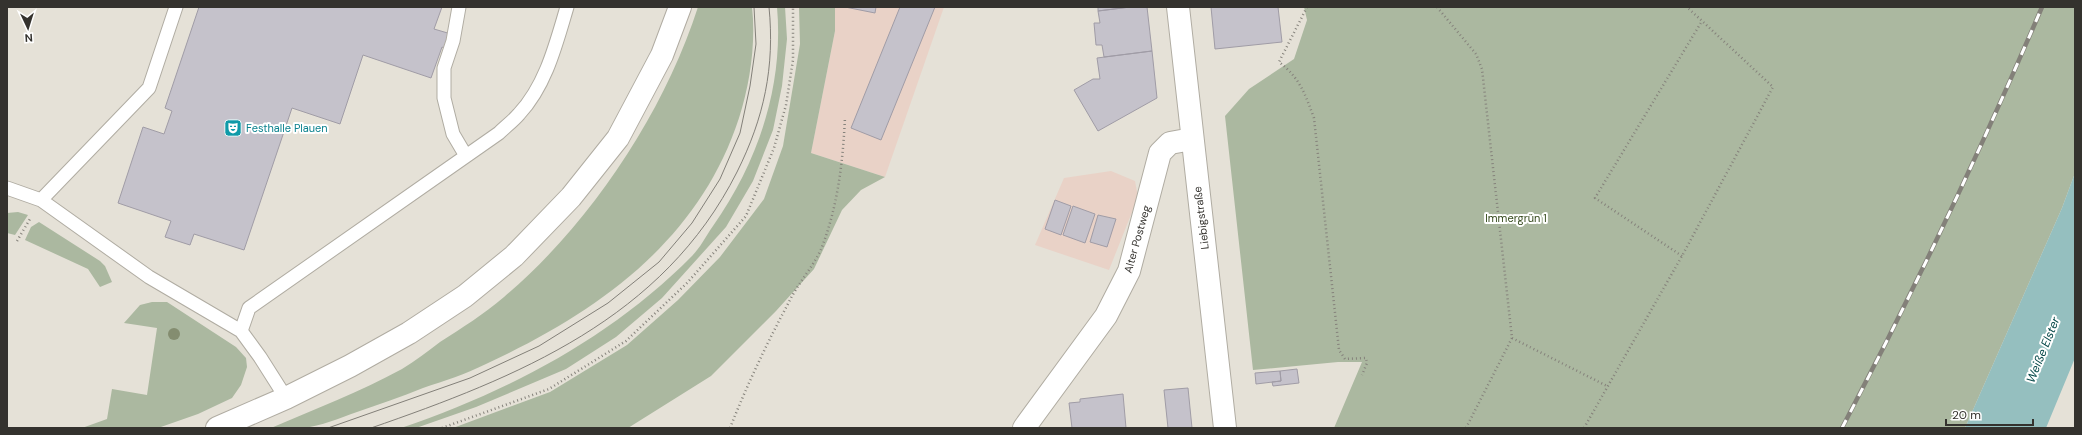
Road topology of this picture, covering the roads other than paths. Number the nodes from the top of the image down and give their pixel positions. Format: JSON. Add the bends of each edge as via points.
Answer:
{"nodes":[{"id":1,"x":176,"y":7,"type":"edge"},
{"id":2,"x":459,"y":7,"type":"edge"},
{"id":3,"x":680,"y":7,"type":"edge"},
{"id":4,"x":1178,"y":7,"type":"edge"},
{"id":5,"x":564,"y":8,"type":"edge"},
{"id":6,"x":1192,"y":139,"type":"junction"},
{"id":7,"x":466,"y":156,"type":"junction"},
{"id":8,"x":7,"y":188,"type":"edge"},
{"id":9,"x":41,"y":200,"type":"junction"},
{"id":10,"x":241,"y":331,"type":"junction"},
{"id":11,"x":286,"y":398,"type":"junction"},
{"id":12,"x":217,"y":428,"type":"edge"},
{"id":13,"x":1024,"y":428,"type":"edge"},
{"id":14,"x":1225,"y":428,"type":"edge"}],
"edges":[{"from":1,"to":9,"type":"lane","via":[[149,88]]},
{"from":2,"to":7,"type":"lane","via":[[454,41],[444,68],[444,98],[452,134]]},
{"from":3,"to":11,"type":"street","via":[[662,55],[618,138],[571,197],[514,256],[465,296],[409,333]]},
{"from":4,"to":6,"type":"street","name":"Liebigstraße"},
{"from":5,"to":7,"type":"lane","via":[[551,60],[536,90],[524,108],[499,133]]},
{"from":6,"to":13,"type":"street","name":"Alter Postweg","via":[[1170,143],[1160,154],[1130,271],[1106,316]]},
{"from":6,"to":14,"type":"street","name":"Liebigstraße"},
{"from":7,"to":10,"type":"lane","via":[[249,308]]},
{"from":8,"to":9,"type":"lane"},
{"from":9,"to":10,"type":"lane","via":[[149,277]]},
{"from":10,"to":11,"type":"lane"},
{"from":11,"to":12,"type":"street"}]}
